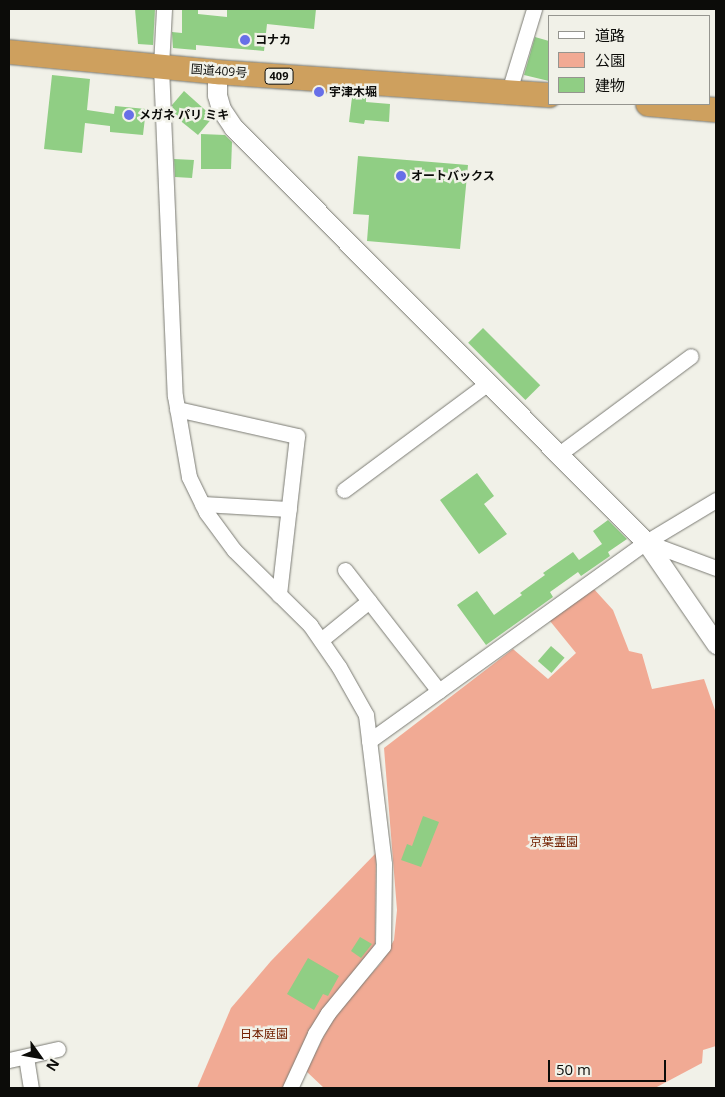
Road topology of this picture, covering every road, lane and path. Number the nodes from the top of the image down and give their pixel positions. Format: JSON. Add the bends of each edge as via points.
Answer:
{"nodes":[{"id":1,"x":164,"y":9,"type":"edge"},
{"id":2,"x":534,"y":9,"type":"edge"},
{"id":3,"x":9,"y":52,"type":"edge"},
{"id":4,"x":161,"y":67,"type":"junction"},
{"id":5,"x":217,"y":72,"type":"junction"},
{"id":6,"x":510,"y":91,"type":"junction"},
{"id":7,"x":548,"y":94,"type":"edge"},
{"id":8,"x":659,"y":105,"type":"edge"},
{"id":9,"x":716,"y":110,"type":"edge"},
{"id":10,"x":692,"y":356,"type":"dead end"},
{"id":11,"x":488,"y":383,"type":"junction"},
{"id":12,"x":177,"y":409,"type":"junction"},
{"id":13,"x":559,"y":454,"type":"junction"},
{"id":14,"x":344,"y":490,"type":"dead end"},
{"id":15,"x":716,"y":500,"type":"edge"},
{"id":16,"x":202,"y":504,"type":"junction"},
{"id":17,"x":289,"y":509,"type":"junction"},
{"id":18,"x":646,"y":542,"type":"junction"},
{"id":19,"x":716,"y":568,"type":"edge"},
{"id":20,"x":345,"y":570,"type":"dead end"},
{"id":21,"x":279,"y":595,"type":"junction"},
{"id":22,"x":369,"y":601,"type":"junction"},
{"id":23,"x":321,"y":640,"type":"junction"},
{"id":24,"x":716,"y":644,"type":"edge"},
{"id":25,"x":439,"y":691,"type":"junction"},
{"id":26,"x":369,"y":741,"type":"junction"},
{"id":27,"x":58,"y":1049,"type":"dead end"},
{"id":28,"x":26,"y":1057,"type":"junction"},
{"id":29,"x":9,"y":1060,"type":"edge"},
{"id":30,"x":31,"y":1088,"type":"edge"},
{"id":31,"x":290,"y":1088,"type":"edge"}],
"edges":[{"from":1,"to":4,"type":"street"},
{"from":2,"to":6,"type":"street"},
{"from":3,"to":4,"type":"highway","name":"国道409号","number":"409"},
{"from":4,"to":5,"type":"highway","name":"国道409号","number":"409"},
{"from":4,"to":12,"type":"street"},
{"from":5,"to":6,"type":"highway","name":"国道409号","number":"409"},
{"from":5,"to":11,"type":"street","via":[[221,109],[233,127]]},
{"from":6,"to":7,"type":"highway","name":"国道409号","number":"409"},
{"from":8,"to":9,"type":"highway"},
{"from":10,"to":13,"type":"street"},
{"from":11,"to":13,"type":"street"},
{"from":11,"to":14,"type":"street"},
{"from":12,"to":16,"type":"street","via":[[189,477]]},
{"from":12,"to":17,"type":"street","via":[[297,436]]},
{"from":13,"to":18,"type":"street"},
{"from":15,"to":18,"type":"street"},
{"from":16,"to":17,"type":"street"},
{"from":16,"to":21,"type":"street","via":[[234,550]]},
{"from":17,"to":21,"type":"street"},
{"from":18,"to":19,"type":"street"},
{"from":18,"to":24,"type":"street"},
{"from":18,"to":25,"type":"street"},
{"from":20,"to":22,"type":"street"},
{"from":21,"to":23,"type":"street"},
{"from":22,"to":23,"type":"street"},
{"from":22,"to":25,"type":"street"},
{"from":23,"to":26,"type":"street","via":[[366,715]]},
{"from":25,"to":26,"type":"street"},
{"from":26,"to":31,"type":"street","via":[[384,864],[383,946],[328,1013]]},
{"from":27,"to":28,"type":"street"},
{"from":28,"to":29,"type":"street"},
{"from":28,"to":30,"type":"street"}]}
